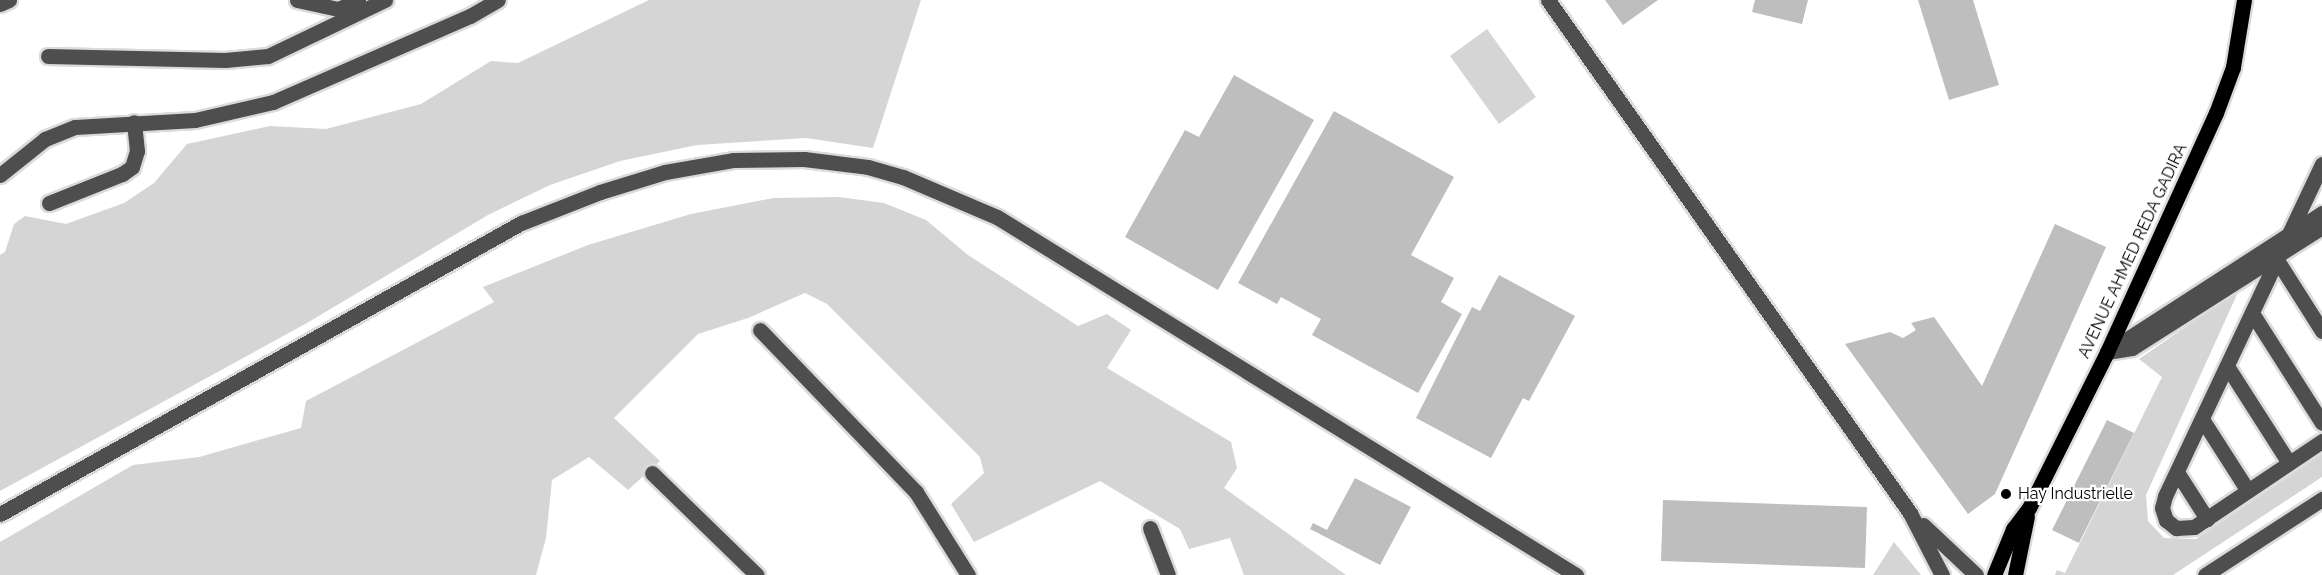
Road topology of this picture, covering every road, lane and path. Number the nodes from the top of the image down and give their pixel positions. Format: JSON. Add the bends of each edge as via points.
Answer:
{"nodes":[{"id":1,"x":9,"y":0,"type":"edge"},
{"id":2,"x":297,"y":0,"type":"edge"},
{"id":3,"x":358,"y":0,"type":"edge"},
{"id":4,"x":385,"y":0,"type":"edge"},
{"id":5,"x":498,"y":0,"type":"edge"},
{"id":6,"x":1548,"y":0,"type":"edge"},
{"id":7,"x":2244,"y":0,"type":"edge"},
{"id":8,"x":0,"y":4,"type":"edge"},
{"id":9,"x":342,"y":14,"type":"junction"},
{"id":10,"x":48,"y":56,"type":"dead end"},
{"id":11,"x":134,"y":122,"type":"junction"},
{"id":12,"x":2322,"y":164,"type":"edge"},
{"id":13,"x":0,"y":175,"type":"edge"},
{"id":14,"x":50,"y":203,"type":"dead end"},
{"id":15,"x":2319,"y":225,"type":"edge"},
{"id":16,"x":2291,"y":234,"type":"junction"},
{"id":17,"x":2279,"y":258,"type":"junction"},
{"id":18,"x":2253,"y":313,"type":"junction"},
{"id":19,"x":760,"y":330,"type":"dead end"},
{"id":20,"x":2322,"y":331,"type":"edge"},
{"id":21,"x":2107,"y":352,"type":"junction"},
{"id":22,"x":2227,"y":366,"type":"junction"},
{"id":23,"x":2202,"y":420,"type":"junction"},
{"id":24,"x":2322,"y":423,"type":"edge"},
{"id":25,"x":2322,"y":441,"type":"edge"},
{"id":26,"x":2289,"y":464,"type":"junction"},
{"id":27,"x":2177,"y":472,"type":"junction"},
{"id":28,"x":652,"y":473,"type":"dead end"},
{"id":29,"x":2248,"y":491,"type":"junction"},
{"id":30,"x":2322,"y":499,"type":"edge"},
{"id":31,"x":2029,"y":508,"type":"junction"},
{"id":32,"x":1910,"y":513,"type":"junction"},
{"id":33,"x":0,"y":514,"type":"edge"},
{"id":34,"x":2207,"y":519,"type":"junction"},
{"id":35,"x":1150,"y":528,"type":"dead end"},
{"id":36,"x":757,"y":575,"type":"edge"},
{"id":37,"x":968,"y":575,"type":"edge"},
{"id":38,"x":1168,"y":575,"type":"edge"},
{"id":39,"x":1576,"y":575,"type":"edge"},
{"id":40,"x":1942,"y":575,"type":"edge"},
{"id":41,"x":1976,"y":575,"type":"edge"},
{"id":42,"x":1994,"y":575,"type":"edge"},
{"id":43,"x":2015,"y":575,"type":"edge"},
{"id":44,"x":2205,"y":575,"type":"edge"}],
"edges":[{"from":1,"to":8,"type":"street"},
{"from":2,"to":9,"type":"street"},
{"from":3,"to":9,"type":"street"},
{"from":4,"to":9,"type":"street"},
{"from":5,"to":11,"type":"street","via":[[470,16],[273,102],[222,116]]},
{"from":6,"to":32,"type":"street"},
{"from":7,"to":21,"type":"main road","name":"AVENUE AHMED REDA GADIRA","via":[[2238,44],[2225,91]]},
{"from":9,"to":10,"type":"street","via":[[268,56],[225,60]]},
{"from":11,"to":13,"type":"street","via":[[88,124],[62,131],[29,149]]},
{"from":11,"to":14,"type":"street","via":[[137,151],[132,167]]},
{"from":12,"to":16,"type":"street"},
{"from":15,"to":16,"type":"street"},
{"from":15,"to":17,"type":"street"},
{"from":16,"to":17,"type":"street"},
{"from":16,"to":21,"type":"street"},
{"from":17,"to":18,"type":"street"},
{"from":17,"to":20,"type":"street"},
{"from":17,"to":21,"type":"street","via":[[2132,348]]},
{"from":18,"to":22,"type":"street"},
{"from":18,"to":24,"type":"street"},
{"from":19,"to":37,"type":"street","via":[[916,492]]},
{"from":21,"to":31,"type":"main road","name":"AVENUE AHMED REDA GADIRA"},
{"from":22,"to":23,"type":"street"},
{"from":22,"to":26,"type":"street"},
{"from":23,"to":27,"type":"street"},
{"from":23,"to":29,"type":"street"},
{"from":25,"to":26,"type":"street"},
{"from":26,"to":29,"type":"street"},
{"from":27,"to":34,"type":"street"},
{"from":27,"to":34,"type":"street","via":[[2163,502],[2166,520],[2176,528],[2188,529]]},
{"from":28,"to":36,"type":"street"},
{"from":29,"to":34,"type":"street"},
{"from":30,"to":44,"type":"street"},
{"from":31,"to":42,"type":"main road","name":"AVENUE AHMED REDA GADIRA","via":[[2013,529]]},
{"from":31,"to":43,"type":"main road","name":"AVENUE AHMED REDA GADIRA"},
{"from":32,"to":40,"type":"street"},
{"from":32,"to":41,"type":"street"},
{"from":33,"to":39,"type":"street","via":[[521,224],[600,192],[665,172],[734,160],[804,159],[868,167],[903,177],[998,217]]},
{"from":35,"to":38,"type":"street"}]}
